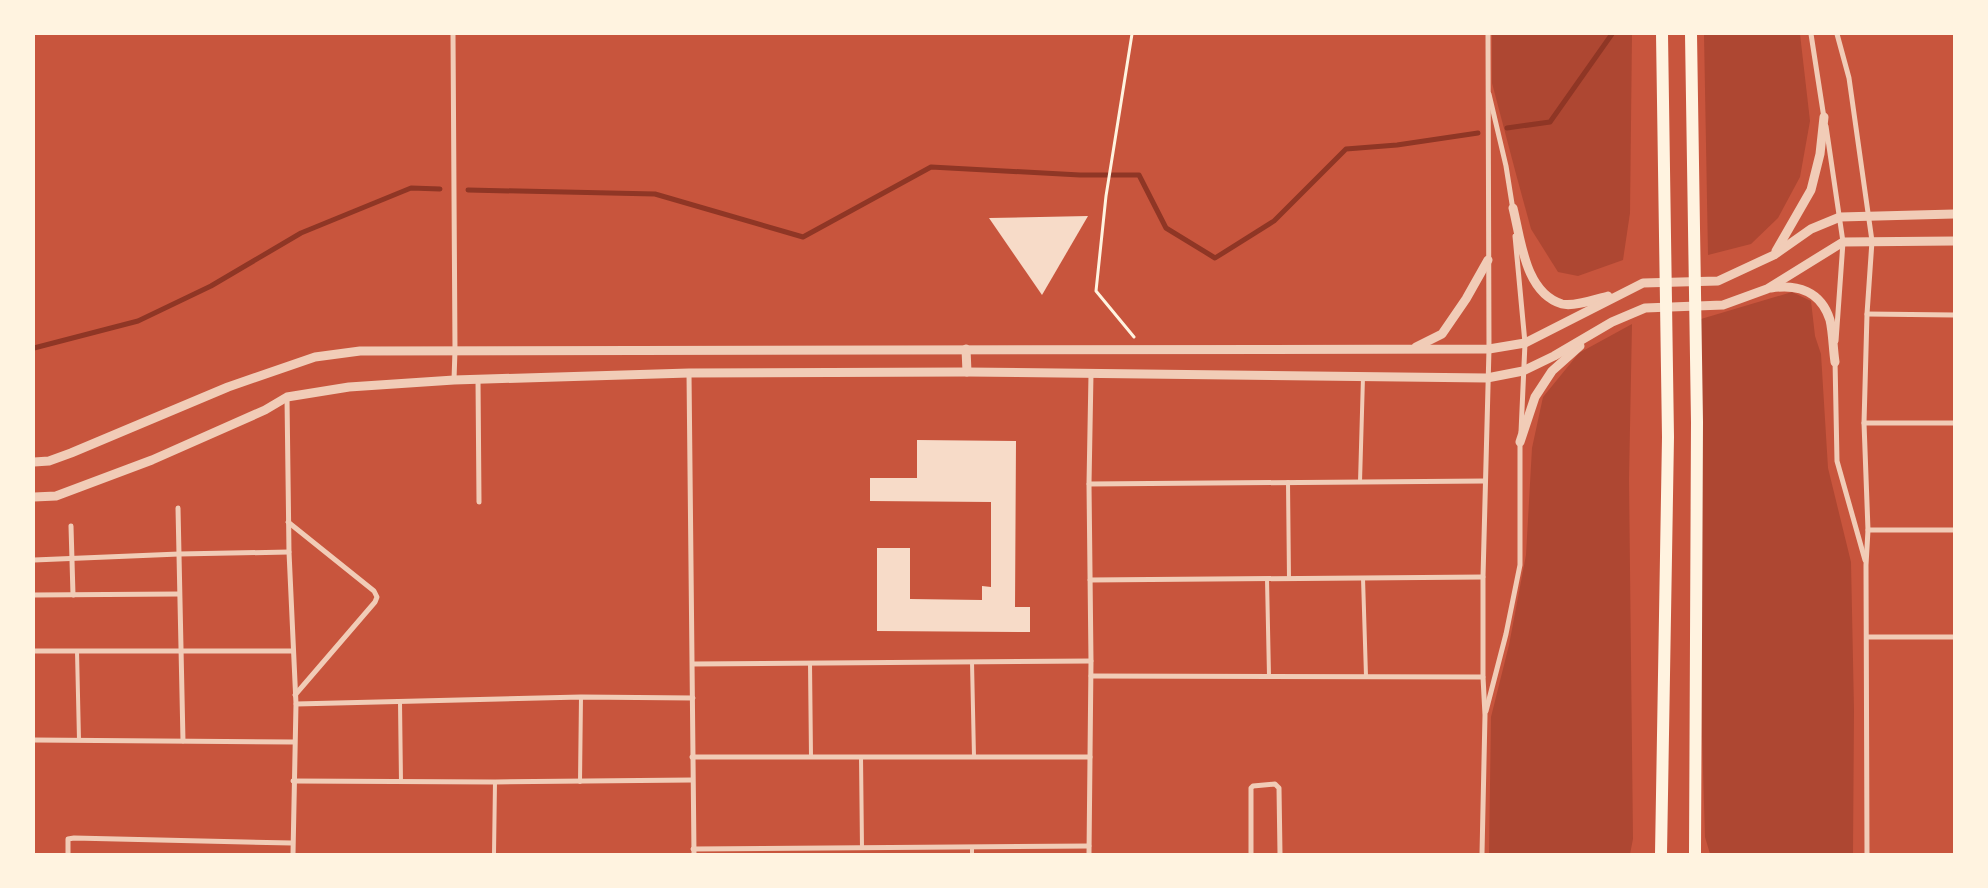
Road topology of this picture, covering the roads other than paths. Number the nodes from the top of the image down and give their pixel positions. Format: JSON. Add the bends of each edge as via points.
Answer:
{"nodes":[{"id":1,"x":452,"y":34,"type":"edge"},
{"id":2,"x":1488,"y":34,"type":"edge"},
{"id":3,"x":1662,"y":34,"type":"edge"},
{"id":4,"x":1691,"y":34,"type":"edge"},
{"id":5,"x":1811,"y":34,"type":"edge"},
{"id":6,"x":1837,"y":34,"type":"edge"},
{"id":7,"x":1487,"y":83,"type":"junction"},
{"id":8,"x":1824,"y":117,"type":"junction"},
{"id":9,"x":1513,"y":208,"type":"junction"},
{"id":10,"x":1954,"y":214,"type":"edge"},
{"id":11,"x":1869,"y":216,"type":"junction"},
{"id":12,"x":1840,"y":217,"type":"junction"},
{"id":13,"x":1954,"y":241,"type":"edge"},
{"id":14,"x":1844,"y":242,"type":"junction"},
{"id":15,"x":1872,"y":242,"type":"junction"},
{"id":16,"x":1774,"y":255,"type":"junction"},
{"id":17,"x":1488,"y":260,"type":"junction"},
{"id":18,"x":1768,"y":289,"type":"junction"},
{"id":19,"x":1625,"y":291,"type":"junction"},
{"id":20,"x":1867,"y":314,"type":"junction"},
{"id":21,"x":1954,"y":315,"type":"edge"},
{"id":22,"x":1612,"y":322,"type":"junction"},
{"id":23,"x":1525,"y":343,"type":"junction"},
{"id":24,"x":966,"y":349,"type":"junction"},
{"id":25,"x":1414,"y":349,"type":"junction"},
{"id":26,"x":1489,"y":349,"type":"junction"},
{"id":27,"x":455,"y":350,"type":"junction"},
{"id":28,"x":1835,"y":362,"type":"junction"},
{"id":29,"x":1523,"y":371,"type":"junction"},
{"id":30,"x":967,"y":372,"type":"junction"},
{"id":31,"x":689,"y":373,"type":"junction"},
{"id":32,"x":1091,"y":374,"type":"junction"},
{"id":33,"x":1363,"y":377,"type":"junction"},
{"id":34,"x":1487,"y":378,"type":"junction"},
{"id":35,"x":478,"y":379,"type":"junction"},
{"id":36,"x":454,"y":380,"type":"junction"},
{"id":37,"x":287,"y":397,"type":"junction"},
{"id":38,"x":1864,"y":423,"type":"junction"},
{"id":39,"x":1954,"y":423,"type":"edge"},
{"id":40,"x":1520,"y":442,"type":"junction"},
{"id":41,"x":34,"y":462,"type":"edge"},
{"id":42,"x":1484,"y":481,"type":"junction"},
{"id":43,"x":1288,"y":482,"type":"junction"},
{"id":44,"x":1360,"y":482,"type":"junction"},
{"id":45,"x":1089,"y":484,"type":"junction"},
{"id":46,"x":34,"y":496,"type":"edge"},
{"id":47,"x":479,"y":502,"type":"dead end"},
{"id":48,"x":178,"y":508,"type":"dead end"},
{"id":49,"x":288,"y":522,"type":"junction"},
{"id":50,"x":72,"y":526,"type":"dead end"},
{"id":51,"x":1868,"y":530,"type":"junction"},
{"id":52,"x":1954,"y":530,"type":"edge"},
{"id":53,"x":289,"y":552,"type":"junction"},
{"id":54,"x":179,"y":554,"type":"junction"},
{"id":55,"x":72,"y":559,"type":"junction"},
{"id":56,"x":34,"y":560,"type":"edge"},
{"id":57,"x":1866,"y":565,"type":"junction"},
{"id":58,"x":1483,"y":577,"type":"junction"},
{"id":59,"x":1363,"y":578,"type":"junction"},
{"id":60,"x":1267,"y":579,"type":"junction"},
{"id":61,"x":1289,"y":579,"type":"junction"},
{"id":62,"x":1090,"y":580,"type":"junction"},
{"id":63,"x":180,"y":594,"type":"junction"},
{"id":64,"x":34,"y":595,"type":"edge"},
{"id":65,"x":73,"y":595,"type":"junction"},
{"id":66,"x":1866,"y":637,"type":"junction"},
{"id":67,"x":1954,"y":637,"type":"edge"},
{"id":68,"x":77,"y":650,"type":"junction"},
{"id":69,"x":292,"y":651,"type":"junction"},
{"id":70,"x":34,"y":652,"type":"edge"},
{"id":71,"x":181,"y":652,"type":"junction"},
{"id":72,"x":1091,"y":661,"type":"junction"},
{"id":73,"x":972,"y":662,"type":"junction"},
{"id":74,"x":810,"y":663,"type":"junction"},
{"id":75,"x":693,"y":664,"type":"junction"},
{"id":76,"x":1091,"y":676,"type":"junction"},
{"id":77,"x":1270,"y":676,"type":"junction"},
{"id":78,"x":1366,"y":676,"type":"junction"},
{"id":79,"x":1483,"y":677,"type":"junction"},
{"id":80,"x":295,"y":696,"type":"junction"},
{"id":81,"x":582,"y":698,"type":"junction"},
{"id":82,"x":693,"y":698,"type":"junction"},
{"id":83,"x":400,"y":702,"type":"junction"},
{"id":84,"x":296,"y":704,"type":"junction"},
{"id":85,"x":1485,"y":715,"type":"junction"},
{"id":86,"x":34,"y":740,"type":"edge"},
{"id":87,"x":79,"y":740,"type":"junction"},
{"id":88,"x":183,"y":741,"type":"junction"},
{"id":89,"x":294,"y":742,"type":"junction"},
{"id":90,"x":692,"y":757,"type":"junction"},
{"id":91,"x":811,"y":757,"type":"junction"},
{"id":92,"x":861,"y":757,"type":"junction"},
{"id":93,"x":974,"y":757,"type":"junction"},
{"id":94,"x":1090,"y":757,"type":"junction"},
{"id":95,"x":692,"y":780,"type":"junction"},
{"id":96,"x":294,"y":781,"type":"junction"},
{"id":97,"x":401,"y":782,"type":"junction"},
{"id":98,"x":496,"y":782,"type":"junction"},
{"id":99,"x":580,"y":782,"type":"junction"},
{"id":100,"x":1661,"y":826,"type":"junction"},
{"id":101,"x":292,"y":843,"type":"junction"},
{"id":102,"x":1089,"y":846,"type":"junction"},
{"id":103,"x":812,"y":848,"type":"junction"},
{"id":104,"x":862,"y":848,"type":"junction"},
{"id":105,"x":972,"y":848,"type":"junction"},
{"id":106,"x":693,"y":852,"type":"edge"},
{"id":107,"x":68,"y":854,"type":"edge"},
{"id":108,"x":293,"y":854,"type":"edge"},
{"id":109,"x":494,"y":854,"type":"edge"},
{"id":110,"x":812,"y":854,"type":"edge"},
{"id":111,"x":972,"y":854,"type":"edge"},
{"id":112,"x":1089,"y":854,"type":"edge"},
{"id":113,"x":1251,"y":854,"type":"edge"},
{"id":114,"x":1280,"y":854,"type":"edge"},
{"id":115,"x":1482,"y":854,"type":"edge"},
{"id":116,"x":1655,"y":854,"type":"edge"},
{"id":117,"x":1661,"y":854,"type":"edge"},
{"id":118,"x":1697,"y":854,"type":"edge"},
{"id":119,"x":1867,"y":854,"type":"edge"}],
"edges":[{"from":1,"to":27,"type":"street"},
{"from":2,"to":7,"type":"street"},
{"from":3,"to":100,"type":"main road","via":[[1668,437]]},
{"from":4,"to":118,"type":"main road","via":[[1697,422]]},
{"from":5,"to":8,"type":"street"},
{"from":6,"to":11,"type":"street","via":[[1849,78]]},
{"from":7,"to":9,"type":"street"},
{"from":7,"to":17,"type":"street"},
{"from":8,"to":12,"type":"street"},
{"from":8,"to":16,"type":"street","via":[[1820,154],[1811,190]]},
{"from":9,"to":19,"type":"street","via":[[1529,269],[1536,285],[1547,296],[1564,304]]},
{"from":9,"to":23,"type":"street"},
{"from":10,"to":11,"type":"street"},
{"from":11,"to":12,"type":"street"},
{"from":11,"to":15,"type":"street"},
{"from":12,"to":14,"type":"street"},
{"from":12,"to":16,"type":"street","via":[[1811,229]]},
{"from":13,"to":15,"type":"street"},
{"from":14,"to":15,"type":"street"},
{"from":14,"to":18,"type":"street"},
{"from":14,"to":28,"type":"street"},
{"from":15,"to":20,"type":"street"},
{"from":16,"to":19,"type":"street","via":[[1718,281],[1643,283]]},
{"from":17,"to":25,"type":"street","via":[[1442,334]]},
{"from":17,"to":26,"type":"street"},
{"from":18,"to":22,"type":"street","via":[[1723,305],[1645,308]]},
{"from":18,"to":28,"type":"street","via":[[1798,287],[1816,298],[1830,319]]},
{"from":19,"to":23,"type":"street"},
{"from":20,"to":21,"type":"street"},
{"from":20,"to":38,"type":"street"},
{"from":22,"to":29,"type":"street"},
{"from":22,"to":40,"type":"street","via":[[1552,371],[1535,397]]},
{"from":23,"to":26,"type":"street"},
{"from":23,"to":29,"type":"street"},
{"from":24,"to":25,"type":"street"},
{"from":24,"to":27,"type":"street"},
{"from":24,"to":30,"type":"street"},
{"from":25,"to":26,"type":"street"},
{"from":26,"to":34,"type":"street"},
{"from":27,"to":36,"type":"street"},
{"from":27,"to":41,"type":"street","via":[[360,351],[315,357],[228,387],[49,461]]},
{"from":28,"to":57,"type":"street","via":[[1837,461]]},
{"from":29,"to":34,"type":"street"},
{"from":29,"to":40,"type":"street"},
{"from":30,"to":31,"type":"street"},
{"from":30,"to":32,"type":"street"},
{"from":31,"to":35,"type":"street"},
{"from":31,"to":75,"type":"street"},
{"from":32,"to":33,"type":"street"},
{"from":32,"to":45,"type":"street"},
{"from":33,"to":34,"type":"street"},
{"from":33,"to":44,"type":"lane"},
{"from":34,"to":42,"type":"street"},
{"from":35,"to":36,"type":"street"},
{"from":35,"to":47,"type":"street"},
{"from":36,"to":37,"type":"street","via":[[349,387]]},
{"from":37,"to":46,"type":"street","via":[[152,460],[56,496]]},
{"from":37,"to":49,"type":"street"},
{"from":38,"to":39,"type":"street"},
{"from":38,"to":51,"type":"street"},
{"from":40,"to":85,"type":"street","via":[[1520,565]]},
{"from":42,"to":44,"type":"street"},
{"from":42,"to":58,"type":"street"},
{"from":43,"to":44,"type":"street"},
{"from":43,"to":45,"type":"street"},
{"from":43,"to":61,"type":"lane"},
{"from":45,"to":62,"type":"street"},
{"from":48,"to":54,"type":"street"},
{"from":49,"to":53,"type":"street"},
{"from":49,"to":80,"type":"street","via":[[374,591],[377,597]]},
{"from":50,"to":55,"type":"street"},
{"from":51,"to":52,"type":"street"},
{"from":51,"to":57,"type":"street"},
{"from":53,"to":54,"type":"street"},
{"from":53,"to":69,"type":"street"},
{"from":54,"to":55,"type":"street"},
{"from":54,"to":63,"type":"street"},
{"from":55,"to":56,"type":"street"},
{"from":55,"to":65,"type":"street"},
{"from":57,"to":66,"type":"street"},
{"from":58,"to":59,"type":"street"},
{"from":58,"to":79,"type":"street"},
{"from":59,"to":61,"type":"street"},
{"from":59,"to":78,"type":"lane"},
{"from":60,"to":61,"type":"street"},
{"from":60,"to":62,"type":"street"},
{"from":60,"to":77,"type":"lane"},
{"from":62,"to":72,"type":"street"},
{"from":63,"to":65,"type":"street"},
{"from":63,"to":71,"type":"street"},
{"from":64,"to":65,"type":"street"},
{"from":66,"to":67,"type":"street"},
{"from":66,"to":119,"type":"street"},
{"from":68,"to":70,"type":"street"},
{"from":68,"to":71,"type":"street"},
{"from":68,"to":87,"type":"lane"},
{"from":69,"to":71,"type":"street"},
{"from":69,"to":80,"type":"street"},
{"from":71,"to":88,"type":"street"},
{"from":72,"to":73,"type":"street"},
{"from":72,"to":76,"type":"street"},
{"from":73,"to":74,"type":"street"},
{"from":73,"to":93,"type":"lane"},
{"from":74,"to":75,"type":"street"},
{"from":74,"to":91,"type":"lane"},
{"from":75,"to":82,"type":"street"},
{"from":76,"to":77,"type":"street"},
{"from":76,"to":94,"type":"street"},
{"from":77,"to":78,"type":"street"},
{"from":78,"to":79,"type":"street"},
{"from":79,"to":85,"type":"street"},
{"from":80,"to":84,"type":"street"},
{"from":81,"to":82,"type":"street"},
{"from":81,"to":83,"type":"street"},
{"from":81,"to":99,"type":"lane"},
{"from":82,"to":90,"type":"street"},
{"from":83,"to":84,"type":"street"},
{"from":83,"to":97,"type":"lane"},
{"from":84,"to":89,"type":"street"},
{"from":85,"to":115,"type":"street"},
{"from":86,"to":87,"type":"street"},
{"from":87,"to":88,"type":"street"},
{"from":88,"to":89,"type":"street"},
{"from":89,"to":96,"type":"street"},
{"from":90,"to":91,"type":"street"},
{"from":90,"to":95,"type":"street"},
{"from":91,"to":92,"type":"street"},
{"from":92,"to":93,"type":"street"},
{"from":92,"to":104,"type":"lane"},
{"from":93,"to":94,"type":"street"},
{"from":94,"to":102,"type":"street"},
{"from":95,"to":99,"type":"street"},
{"from":95,"to":106,"type":"street"},
{"from":96,"to":97,"type":"street"},
{"from":96,"to":101,"type":"street"},
{"from":97,"to":98,"type":"street"},
{"from":98,"to":99,"type":"street"},
{"from":98,"to":109,"type":"lane"},
{"from":100,"to":116,"type":"main road"},
{"from":100,"to":117,"type":"main road"},
{"from":101,"to":107,"type":"street","via":[[74,838],[68,839]]},
{"from":101,"to":108,"type":"street"},
{"from":102,"to":105,"type":"street"},
{"from":102,"to":112,"type":"street"},
{"from":103,"to":104,"type":"street"},
{"from":103,"to":106,"type":"street"},
{"from":103,"to":110,"type":"lane"},
{"from":104,"to":105,"type":"street"},
{"from":105,"to":111,"type":"lane"},
{"from":113,"to":114,"type":"street","via":[[1250,790],[1253,786],[1278,785]]}]}
